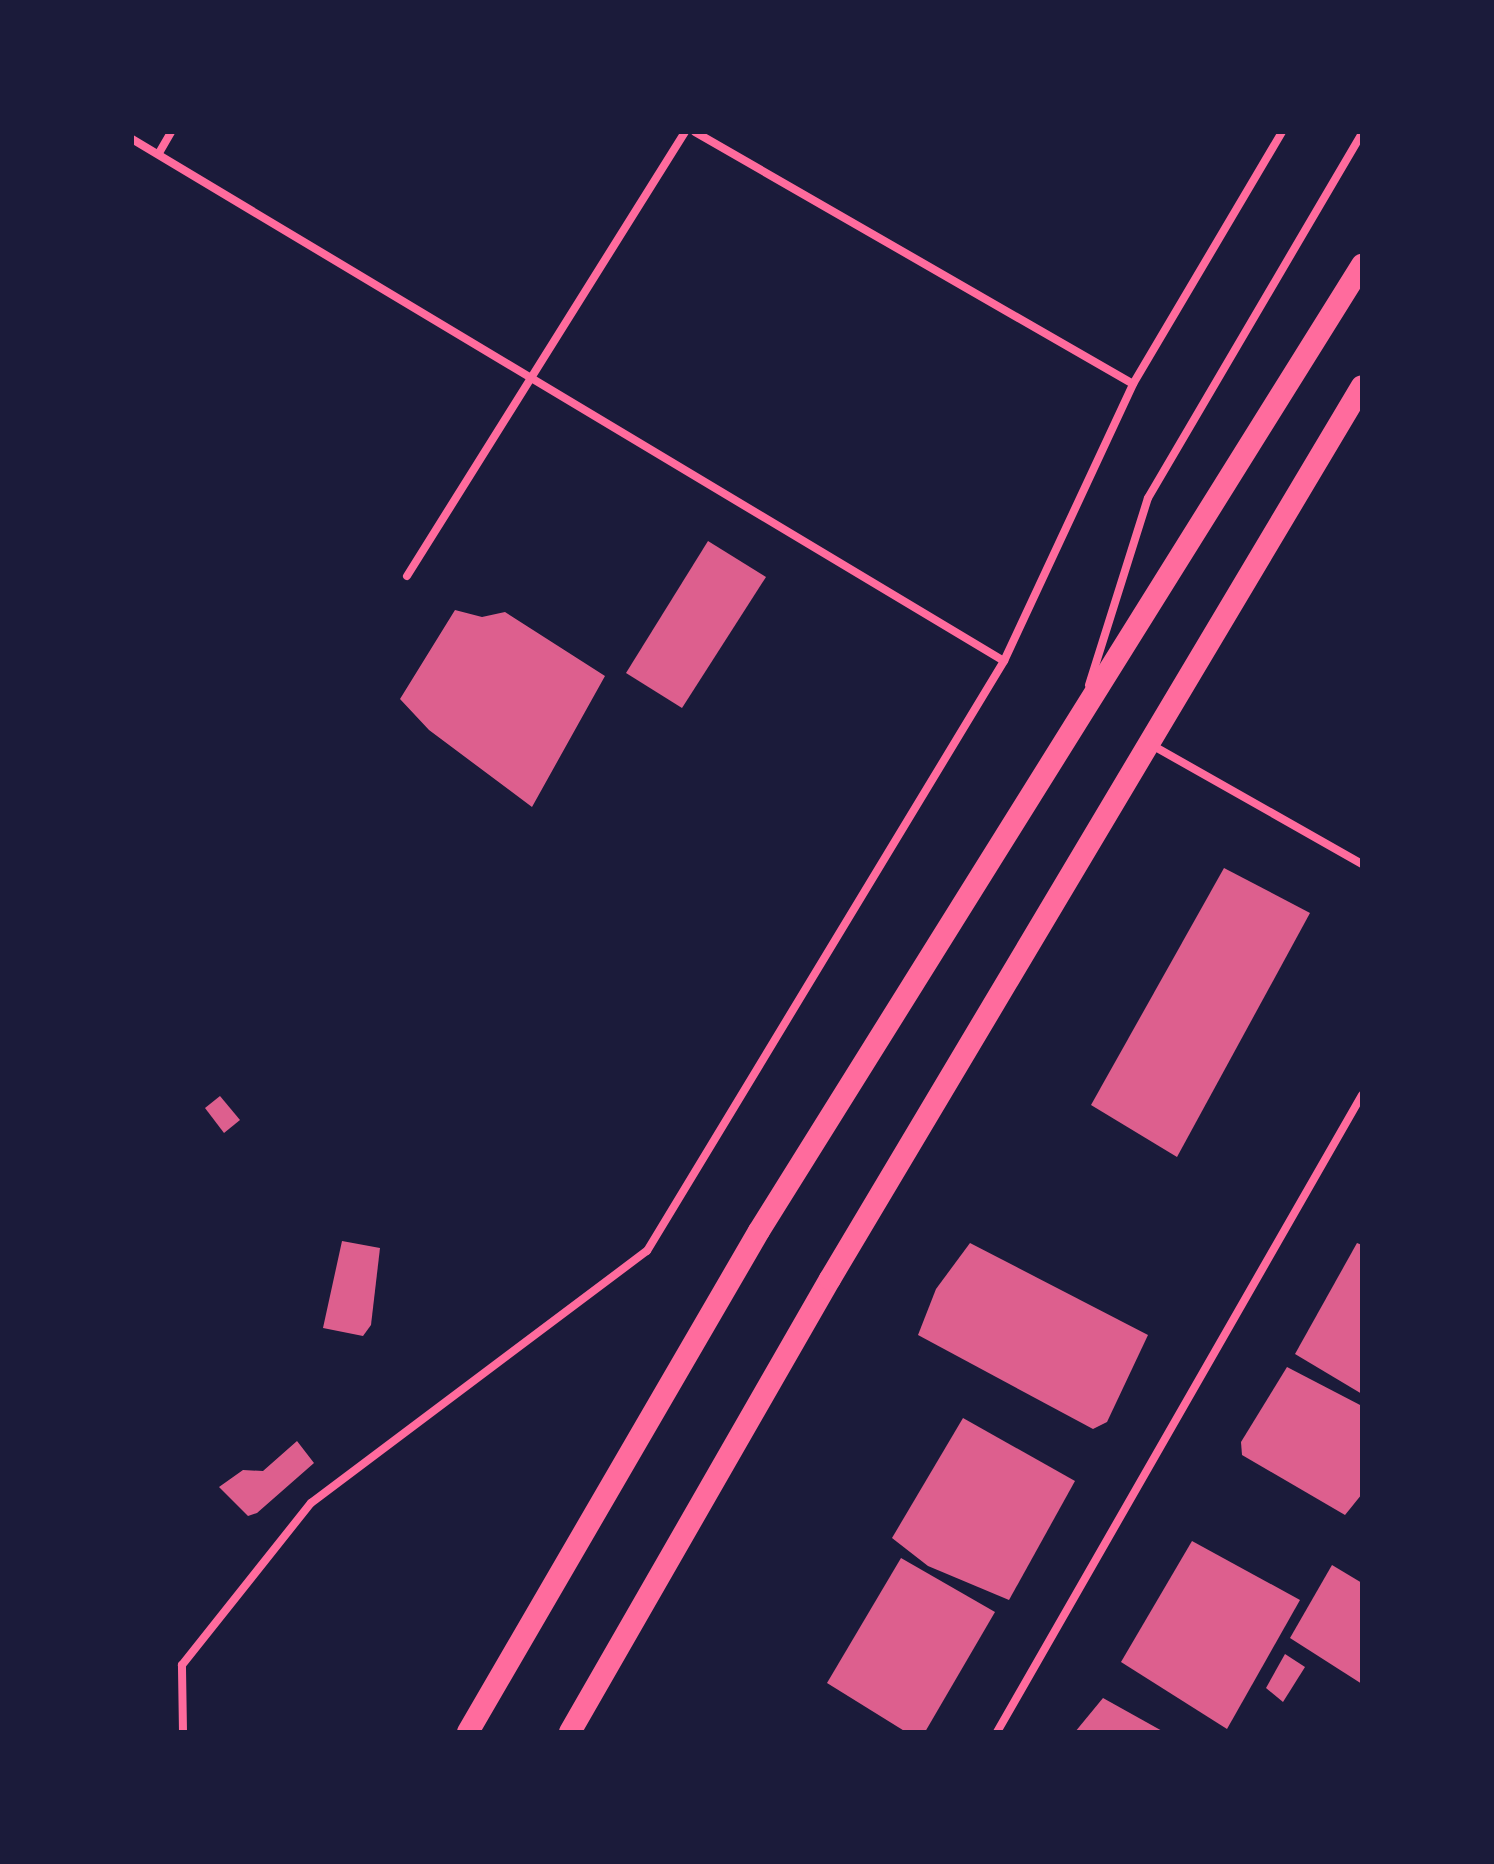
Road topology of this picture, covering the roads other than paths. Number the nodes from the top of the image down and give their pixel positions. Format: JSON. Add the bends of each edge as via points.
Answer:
{"nodes":[{"id":1,"x":171,"y":132,"type":"edge"},
{"id":2,"x":685,"y":132,"type":"edge"},
{"id":3,"x":695,"y":132,"type":"edge"},
{"id":4,"x":1282,"y":132,"type":"edge"},
{"id":5,"x":1362,"y":133,"type":"edge"},
{"id":6,"x":132,"y":139,"type":"edge"},
{"id":7,"x":159,"y":153,"type":"junction"},
{"id":8,"x":1362,"y":265,"type":"edge"},
{"id":9,"x":532,"y":380,"type":"junction"},
{"id":10,"x":1133,"y":384,"type":"junction"},
{"id":11,"x":1362,"y":386,"type":"edge"},
{"id":12,"x":407,"y":576,"type":"dead end"},
{"id":13,"x":1004,"y":661,"type":"junction"},
{"id":14,"x":1075,"y":731,"type":"junction"},
{"id":15,"x":1149,"y":744,"type":"junction"},
{"id":16,"x":1362,"y":864,"type":"edge"},
{"id":17,"x":1362,"y":1095,"type":"edge"},
{"id":18,"x":183,"y":1732,"type":"edge"},
{"id":19,"x":468,"y":1732,"type":"edge"},
{"id":20,"x":570,"y":1732,"type":"edge"},
{"id":21,"x":997,"y":1732,"type":"edge"}],
"edges":[{"from":1,"to":7,"type":"street"},
{"from":2,"to":9,"type":"street"},
{"from":3,"to":10,"type":"street"},
{"from":4,"to":10,"type":"street"},
{"from":5,"to":14,"type":"street","via":[[1148,498]]},
{"from":6,"to":7,"type":"street"},
{"from":7,"to":9,"type":"street"},
{"from":8,"to":14,"type":"highway"},
{"from":9,"to":12,"type":"street"},
{"from":9,"to":13,"type":"street"},
{"from":10,"to":13,"type":"street"},
{"from":11,"to":15,"type":"highway"},
{"from":13,"to":18,"type":"street","via":[[647,1251],[311,1503],[182,1665]]},
{"from":14,"to":19,"type":"highway","via":[[759,1231]]},
{"from":15,"to":16,"type":"street"},
{"from":15,"to":20,"type":"highway"},
{"from":17,"to":21,"type":"street"}]}
